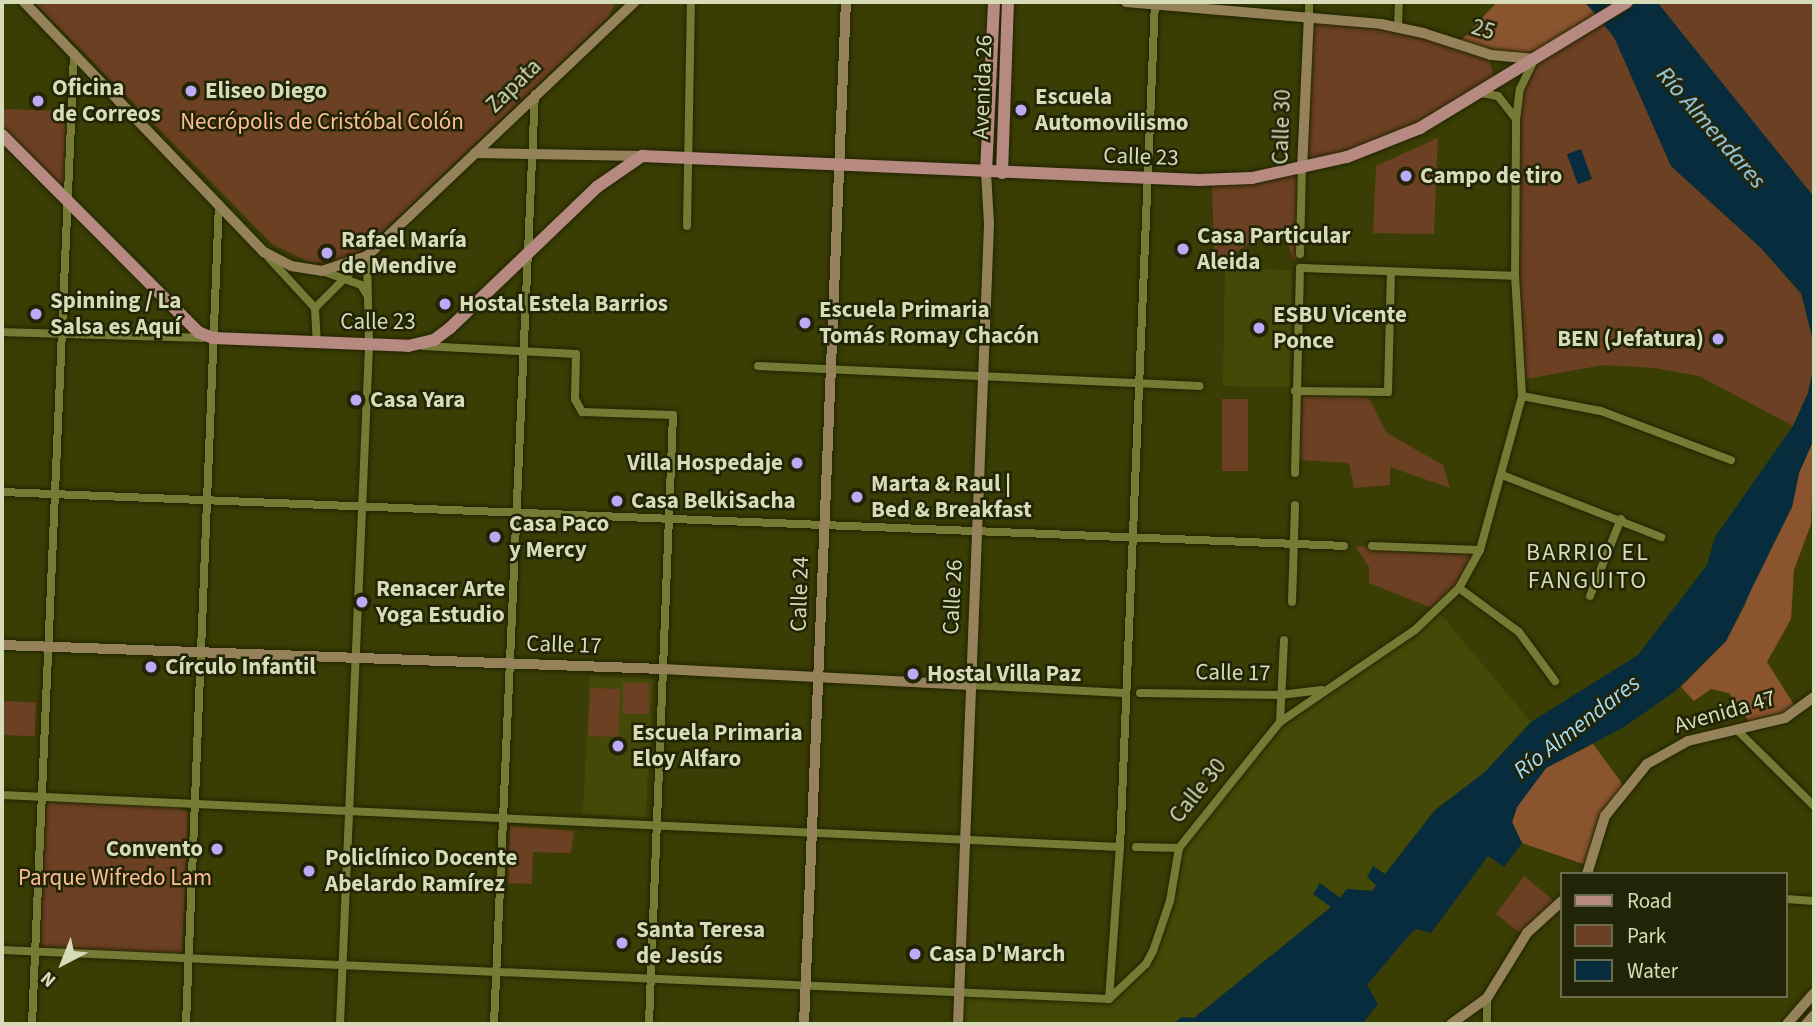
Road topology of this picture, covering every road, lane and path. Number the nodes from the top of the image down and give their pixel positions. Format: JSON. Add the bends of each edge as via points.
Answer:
{"nodes":[{"id":1,"x":24,"y":2,"type":"edge"},
{"id":2,"x":635,"y":2,"type":"edge"},
{"id":3,"x":691,"y":2,"type":"edge"},
{"id":4,"x":846,"y":2,"type":"edge"},
{"id":5,"x":996,"y":2,"type":"edge"},
{"id":6,"x":1007,"y":2,"type":"edge"},
{"id":7,"x":1126,"y":2,"type":"edge"},
{"id":8,"x":1309,"y":2,"type":"edge"},
{"id":9,"x":1399,"y":2,"type":"edge"},
{"id":10,"x":1627,"y":2,"type":"edge"},
{"id":11,"x":1155,"y":3,"type":"edge"},
{"id":12,"x":1309,"y":17,"type":"junction"},
{"id":13,"x":1398,"y":27,"type":"junction"},
{"id":14,"x":1006,"y":30,"type":"junction"},
{"id":15,"x":74,"y":52,"type":"junction"},
{"id":16,"x":1535,"y":60,"type":"junction"},
{"id":17,"x":992,"y":73,"type":"junction"},
{"id":18,"x":1481,"y":93,"type":"junction"},
{"id":19,"x":535,"y":94,"type":"junction"},
{"id":20,"x":1004,"y":97,"type":"junction"},
{"id":21,"x":1516,"y":120,"type":"junction"},
{"id":22,"x":2,"y":135,"type":"edge"},
{"id":23,"x":475,"y":153,"type":"junction"},
{"id":24,"x":534,"y":154,"type":"junction"},
{"id":25,"x":642,"y":156,"type":"junction"},
{"id":26,"x":688,"y":157,"type":"junction"},
{"id":27,"x":838,"y":165,"type":"junction"},
{"id":28,"x":1302,"y":169,"type":"junction"},
{"id":29,"x":986,"y":172,"type":"junction"},
{"id":30,"x":1002,"y":173,"type":"junction"},
{"id":31,"x":1146,"y":178,"type":"junction"},
{"id":32,"x":66,"y":202,"type":"junction"},
{"id":33,"x":219,"y":204,"type":"junction"},
{"id":34,"x":687,"y":226,"type":"dead end"},
{"id":35,"x":528,"y":250,"type":"junction"},
{"id":36,"x":264,"y":252,"type":"junction"},
{"id":37,"x":1300,"y":254,"type":"dead end"},
{"id":38,"x":367,"y":256,"type":"junction"},
{"id":39,"x":318,"y":271,"type":"junction"},
{"id":40,"x":1391,"y":273,"type":"junction"},
{"id":41,"x":1515,"y":276,"type":"junction"},
{"id":42,"x":344,"y":277,"type":"junction"},
{"id":43,"x":368,"y":298,"type":"junction"},
{"id":44,"x":315,"y":308,"type":"junction"},
{"id":45,"x":2,"y":332,"type":"edge"},
{"id":46,"x":60,"y":334,"type":"junction"},
{"id":47,"x":214,"y":338,"type":"junction"},
{"id":48,"x":317,"y":342,"type":"junction"},
{"id":49,"x":369,"y":345,"type":"junction"},
{"id":50,"x":421,"y":345,"type":"junction"},
{"id":51,"x":524,"y":352,"type":"junction"},
{"id":52,"x":758,"y":366,"type":"dead end"},
{"id":53,"x":829,"y":370,"type":"junction"},
{"id":54,"x":983,"y":379,"type":"junction"},
{"id":55,"x":1139,"y":384,"type":"junction"},
{"id":56,"x":1200,"y":386,"type":"dead end"},
{"id":57,"x":1295,"y":391,"type":"junction"},
{"id":58,"x":1522,"y":396,"type":"junction"},
{"id":59,"x":1731,"y":460,"type":"dead end"},
{"id":60,"x":1295,"y":474,"type":"dead end"},
{"id":61,"x":1502,"y":475,"type":"junction"},
{"id":62,"x":2,"y":492,"type":"edge"},
{"id":63,"x":53,"y":494,"type":"junction"},
{"id":64,"x":207,"y":500,"type":"junction"},
{"id":65,"x":1295,"y":505,"type":"dead end"},
{"id":66,"x":361,"y":506,"type":"junction"},
{"id":67,"x":517,"y":513,"type":"junction"},
{"id":68,"x":670,"y":518,"type":"junction"},
{"id":69,"x":1621,"y":519,"type":"junction"},
{"id":70,"x":824,"y":524,"type":"junction"},
{"id":71,"x":977,"y":530,"type":"junction"},
{"id":72,"x":1130,"y":536,"type":"junction"},
{"id":73,"x":1661,"y":537,"type":"dead end"},
{"id":74,"x":1294,"y":544,"type":"junction"},
{"id":75,"x":1345,"y":546,"type":"dead end"},
{"id":76,"x":1372,"y":546,"type":"dead end"},
{"id":77,"x":1479,"y":550,"type":"junction"},
{"id":78,"x":1460,"y":588,"type":"junction"},
{"id":79,"x":1590,"y":596,"type":"dead end"},
{"id":80,"x":1292,"y":602,"type":"dead end"},
{"id":81,"x":1284,"y":640,"type":"dead end"},
{"id":82,"x":2,"y":645,"type":"edge"},
{"id":83,"x":47,"y":647,"type":"junction"},
{"id":84,"x":201,"y":652,"type":"junction"},
{"id":85,"x":355,"y":659,"type":"junction"},
{"id":86,"x":509,"y":664,"type":"junction"},
{"id":87,"x":663,"y":669,"type":"junction"},
{"id":88,"x":818,"y":676,"type":"junction"},
{"id":89,"x":1555,"y":681,"type":"dead end"},
{"id":90,"x":970,"y":685,"type":"junction"},
{"id":91,"x":1325,"y":690,"type":"junction"},
{"id":92,"x":1124,"y":693,"type":"junction"},
{"id":93,"x":1140,"y":693,"type":"dead end"},
{"id":94,"x":1280,"y":695,"type":"junction"},
{"id":95,"x":1814,"y":697,"type":"edge"},
{"id":96,"x":1280,"y":722,"type":"junction"},
{"id":97,"x":1737,"y":730,"type":"junction"},
{"id":98,"x":2,"y":795,"type":"edge"},
{"id":99,"x":41,"y":797,"type":"junction"},
{"id":100,"x":195,"y":803,"type":"junction"},
{"id":101,"x":1814,"y":806,"type":"edge"},
{"id":102,"x":350,"y":810,"type":"junction"},
{"id":103,"x":503,"y":817,"type":"junction"},
{"id":104,"x":657,"y":824,"type":"junction"},
{"id":105,"x":810,"y":831,"type":"junction"},
{"id":106,"x":964,"y":837,"type":"junction"},
{"id":107,"x":1120,"y":847,"type":"junction"},
{"id":108,"x":1136,"y":847,"type":"dead end"},
{"id":109,"x":1179,"y":848,"type":"junction"},
{"id":110,"x":1588,"y":872,"type":"edge"},
{"id":111,"x":1788,"y":899,"type":"edge"},
{"id":112,"x":1814,"y":901,"type":"edge"},
{"id":113,"x":1560,"y":903,"type":"edge"},
{"id":114,"x":2,"y":950,"type":"edge"},
{"id":115,"x":36,"y":952,"type":"junction"},
{"id":116,"x":189,"y":961,"type":"junction"},
{"id":117,"x":341,"y":967,"type":"junction"},
{"id":118,"x":496,"y":974,"type":"junction"},
{"id":119,"x":651,"y":980,"type":"junction"},
{"id":120,"x":805,"y":986,"type":"junction"},
{"id":121,"x":960,"y":993,"type":"junction"},
{"id":122,"x":1814,"y":993,"type":"edge"},
{"id":123,"x":1487,"y":998,"type":"junction"},
{"id":124,"x":1109,"y":999,"type":"junction"},
{"id":125,"x":1814,"y":1015,"type":"edge"},
{"id":126,"x":32,"y":1024,"type":"edge"},
{"id":127,"x":186,"y":1024,"type":"edge"},
{"id":128,"x":340,"y":1024,"type":"edge"},
{"id":129,"x":494,"y":1024,"type":"edge"},
{"id":130,"x":649,"y":1024,"type":"edge"},
{"id":131,"x":804,"y":1024,"type":"edge"},
{"id":132,"x":958,"y":1024,"type":"edge"},
{"id":133,"x":1451,"y":1024,"type":"edge"},
{"id":134,"x":1487,"y":1024,"type":"edge"},
{"id":135,"x":1787,"y":1024,"type":"edge"},
{"id":136,"x":1806,"y":1024,"type":"edge"}],
"edges":[{"from":1,"to":15,"type":"street"},
{"from":2,"to":19,"type":"street","name":"Zapata"},
{"from":3,"to":26,"type":"street"},
{"from":4,"to":27,"type":"street","name":"Calle 24"},
{"from":5,"to":14,"type":"main road"},
{"from":5,"to":17,"type":"main road","name":"Avenida 26"},
{"from":6,"to":14,"type":"main road","name":"Avenida 26"},
{"from":7,"to":11,"type":"street","name":"25"},
{"from":8,"to":12,"type":"street","name":"Calle 30"},
{"from":9,"to":13,"type":"street"},
{"from":10,"to":16,"type":"main road","name":"Calle 23"},
{"from":11,"to":12,"type":"street","name":"25"},
{"from":11,"to":31,"type":"street"},
{"from":12,"to":13,"type":"street","name":"25"},
{"from":12,"to":28,"type":"street","name":"Calle 30"},
{"from":13,"to":16,"type":"street","name":"25","via":[[1491,55]]},
{"from":14,"to":20,"type":"main road","name":"Avenida 26"},
{"from":15,"to":32,"type":"street"},
{"from":15,"to":33,"type":"street"},
{"from":16,"to":18,"type":"main road","name":"Calle 23"},
{"from":16,"to":21,"type":"street","via":[[1520,89]]},
{"from":17,"to":20,"type":"main road"},
{"from":17,"to":29,"type":"main road","name":"Avenida 26"},
{"from":18,"to":21,"type":"street","via":[[1499,96]]},
{"from":18,"to":28,"type":"main road","name":"Calle 23","via":[[1389,142]]},
{"from":19,"to":23,"type":"street","name":"Zapata"},
{"from":19,"to":24,"type":"street"},
{"from":20,"to":30,"type":"main road","name":"Avenida 26"},
{"from":21,"to":41,"type":"street"},
{"from":22,"to":32,"type":"main road","name":"Calle 23"},
{"from":23,"to":24,"type":"street"},
{"from":23,"to":38,"type":"street","name":"Zapata"},
{"from":24,"to":25,"type":"street"},
{"from":24,"to":35,"type":"street"},
{"from":25,"to":26,"type":"main road","name":"Calle 23"},
{"from":25,"to":35,"type":"main road","name":"Calle 23","via":[[604,181]]},
{"from":26,"to":27,"type":"main road","name":"Calle 23"},
{"from":26,"to":34,"type":"street"},
{"from":27,"to":29,"type":"main road","name":"Calle 23"},
{"from":27,"to":53,"type":"street","name":"Calle 24"},
{"from":28,"to":31,"type":"main road","name":"Calle 23","via":[[1236,180]]},
{"from":28,"to":37,"type":"street","name":"Calle 30"},
{"from":29,"to":30,"type":"main road","name":"Calle 23"},
{"from":29,"to":54,"type":"street","name":"Calle 26","via":[[990,200]]},
{"from":30,"to":31,"type":"main road","name":"Calle 23"},
{"from":31,"to":55,"type":"street"},
{"from":32,"to":46,"type":"street"},
{"from":32,"to":47,"type":"main road","name":"Calle 23","via":[[169,307],[198,332]]},
{"from":33,"to":36,"type":"street"},
{"from":33,"to":47,"type":"street"},
{"from":35,"to":50,"type":"main road","name":"Calle 23","via":[[450,328]]},
{"from":35,"to":51,"type":"street"},
{"from":36,"to":39,"type":"street"},
{"from":36,"to":44,"type":"street"},
{"from":38,"to":39,"type":"street","name":"Zapata"},
{"from":38,"to":42,"type":"street"},
{"from":38,"to":43,"type":"street"},
{"from":39,"to":42,"type":"street"},
{"from":40,"to":41,"type":"street"},
{"from":40,"to":57,"type":"street","via":[[1388,392]]},
{"from":40,"to":57,"type":"street","via":[[1300,268]]},
{"from":41,"to":58,"type":"street"},
{"from":42,"to":43,"type":"street","via":[[361,285]]},
{"from":42,"to":44,"type":"street"},
{"from":43,"to":49,"type":"street"},
{"from":44,"to":48,"type":"street"},
{"from":45,"to":46,"type":"street"},
{"from":46,"to":47,"type":"street"},
{"from":46,"to":63,"type":"street"},
{"from":47,"to":48,"type":"main road","name":"Calle 23"},
{"from":47,"to":64,"type":"street"},
{"from":48,"to":49,"type":"main road","name":"Calle 23"},
{"from":49,"to":50,"type":"main road","name":"Calle 23"},
{"from":49,"to":66,"type":"street"},
{"from":50,"to":51,"type":"street"},
{"from":51,"to":67,"type":"street"},
{"from":51,"to":68,"type":"street","via":[[576,354],[575,399],[582,412],[673,415]]},
{"from":52,"to":53,"type":"street"},
{"from":53,"to":54,"type":"street"},
{"from":53,"to":70,"type":"street","name":"Calle 24"},
{"from":54,"to":55,"type":"street"},
{"from":54,"to":71,"type":"street","name":"Calle 26"},
{"from":55,"to":56,"type":"street"},
{"from":55,"to":72,"type":"street"},
{"from":57,"to":60,"type":"street"},
{"from":58,"to":59,"type":"street","via":[[1601,411]]},
{"from":58,"to":61,"type":"street"},
{"from":61,"to":69,"type":"street"},
{"from":61,"to":77,"type":"street"},
{"from":62,"to":63,"type":"street"},
{"from":63,"to":64,"type":"street"},
{"from":63,"to":83,"type":"street"},
{"from":64,"to":66,"type":"street"},
{"from":64,"to":84,"type":"street"},
{"from":65,"to":74,"type":"street"},
{"from":66,"to":67,"type":"street"},
{"from":66,"to":85,"type":"street"},
{"from":67,"to":68,"type":"street"},
{"from":67,"to":86,"type":"street"},
{"from":68,"to":70,"type":"street"},
{"from":68,"to":87,"type":"street"},
{"from":69,"to":73,"type":"street"},
{"from":69,"to":79,"type":"street"},
{"from":70,"to":71,"type":"street"},
{"from":70,"to":88,"type":"street","name":"Calle 24"},
{"from":71,"to":72,"type":"street"},
{"from":71,"to":90,"type":"street","name":"Calle 26"},
{"from":72,"to":74,"type":"street"},
{"from":72,"to":92,"type":"street"},
{"from":74,"to":75,"type":"street"},
{"from":74,"to":80,"type":"street"},
{"from":76,"to":77,"type":"street"},
{"from":77,"to":78,"type":"street"},
{"from":78,"to":89,"type":"street","via":[[1519,632]]},
{"from":78,"to":91,"type":"street","name":"Calle 30","via":[[1391,649]]},
{"from":81,"to":94,"type":"street"},
{"from":82,"to":83,"type":"street","name":"Calle 17"},
{"from":83,"to":84,"type":"street","name":"Calle 17"},
{"from":83,"to":99,"type":"street"},
{"from":84,"to":85,"type":"street","name":"Calle 17"},
{"from":84,"to":100,"type":"street"},
{"from":85,"to":86,"type":"street","name":"Calle 17"},
{"from":85,"to":102,"type":"street"},
{"from":86,"to":87,"type":"street","name":"Calle 17"},
{"from":86,"to":103,"type":"street"},
{"from":87,"to":88,"type":"street","name":"Calle 17"},
{"from":87,"to":104,"type":"street"},
{"from":88,"to":90,"type":"street","name":"Calle 17"},
{"from":88,"to":105,"type":"street","name":"Calle 24"},
{"from":90,"to":92,"type":"street","name":"Calle 17"},
{"from":90,"to":106,"type":"street","name":"Calle 26"},
{"from":91,"to":94,"type":"street","name":"Calle 17"},
{"from":91,"to":96,"type":"street","name":"Calle 30"},
{"from":92,"to":107,"type":"street"},
{"from":93,"to":94,"type":"street","name":"Calle 17"},
{"from":94,"to":96,"type":"street"},
{"from":95,"to":97,"type":"street","name":"Avenida 47","via":[[1785,718]]},
{"from":96,"to":109,"type":"street","name":"Calle 30"},
{"from":97,"to":101,"type":"street"},
{"from":97,"to":110,"type":"street","name":"Avenida 47","via":[[1688,741],[1636,774],[1605,816]]},
{"from":98,"to":99,"type":"street"},
{"from":99,"to":100,"type":"street"},
{"from":99,"to":115,"type":"street"},
{"from":100,"to":102,"type":"street"},
{"from":100,"to":116,"type":"street"},
{"from":102,"to":103,"type":"street"},
{"from":102,"to":117,"type":"street"},
{"from":103,"to":104,"type":"street"},
{"from":103,"to":118,"type":"street"},
{"from":104,"to":105,"type":"street"},
{"from":104,"to":119,"type":"street"},
{"from":105,"to":106,"type":"street"},
{"from":105,"to":120,"type":"street","name":"Calle 24"},
{"from":106,"to":107,"type":"street"},
{"from":106,"to":121,"type":"street","name":"Calle 26"},
{"from":107,"to":124,"type":"street"},
{"from":108,"to":109,"type":"street"},
{"from":109,"to":124,"type":"street","name":"Calle 30","via":[[1170,901],[1153,951],[1146,964]]},
{"from":111,"to":112,"type":"street"},
{"from":113,"to":123,"type":"street","via":[[1527,933]]},
{"from":114,"to":115,"type":"street"},
{"from":115,"to":116,"type":"street"},
{"from":115,"to":126,"type":"street"},
{"from":116,"to":117,"type":"street"},
{"from":116,"to":127,"type":"street"},
{"from":117,"to":118,"type":"street"},
{"from":117,"to":128,"type":"street"},
{"from":118,"to":119,"type":"street"},
{"from":118,"to":129,"type":"street"},
{"from":119,"to":120,"type":"street"},
{"from":119,"to":130,"type":"street"},
{"from":120,"to":121,"type":"street"},
{"from":120,"to":131,"type":"street","name":"Calle 24"},
{"from":121,"to":124,"type":"street"},
{"from":121,"to":132,"type":"street","name":"Calle 26"},
{"from":122,"to":135,"type":"street"},
{"from":123,"to":133,"type":"street"},
{"from":123,"to":134,"type":"street"},
{"from":125,"to":136,"type":"street"}]}
